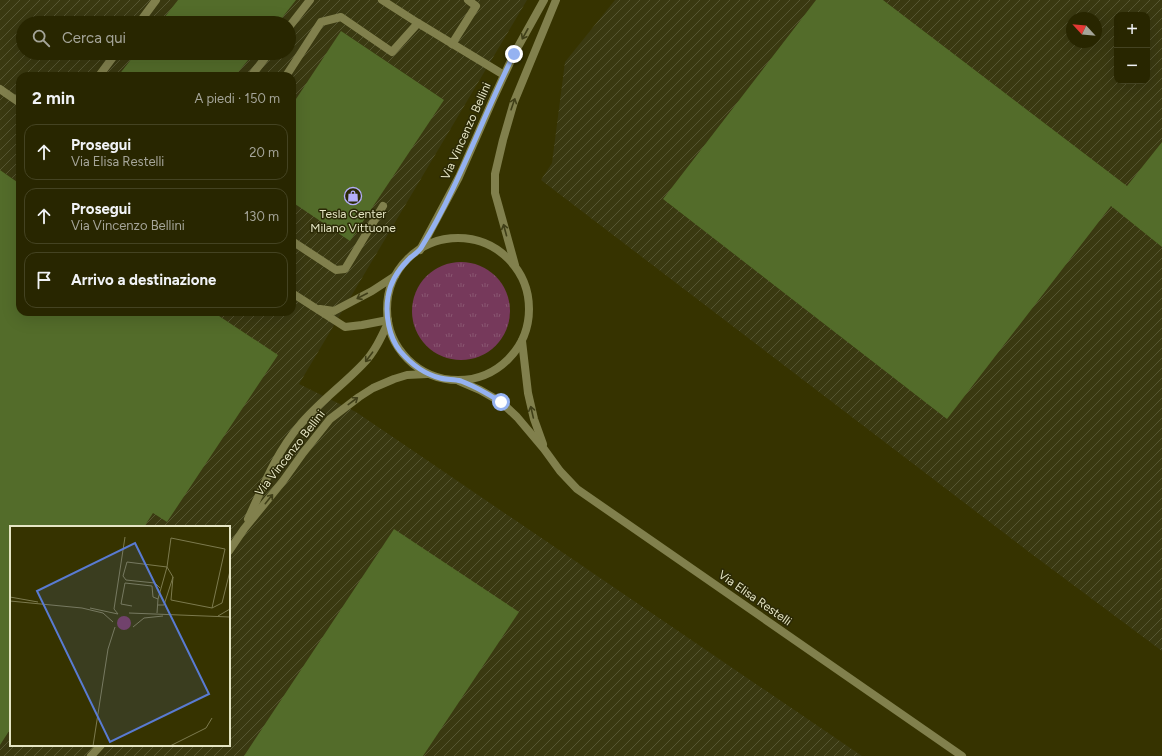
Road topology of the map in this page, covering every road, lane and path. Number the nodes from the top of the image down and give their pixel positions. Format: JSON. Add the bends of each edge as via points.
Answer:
{"nodes":[{"id":1,"x":156,"y":0,"type":"edge"},
{"id":2,"x":310,"y":0,"type":"edge"},
{"id":3,"x":382,"y":0,"type":"edge"},
{"id":4,"x":468,"y":0,"type":"edge"},
{"id":5,"x":544,"y":0,"type":"edge"},
{"id":6,"x":556,"y":0,"type":"edge"},
{"id":7,"x":144,"y":16,"type":"edge"},
{"id":8,"x":296,"y":18,"type":"edge"},
{"id":9,"x":418,"y":23,"type":"junction"},
{"id":10,"x":452,"y":44,"type":"junction"},
{"id":11,"x":111,"y":60,"type":"edge"},
{"id":12,"x":264,"y":60,"type":"edge"},
{"id":13,"x":102,"y":72,"type":"edge"},
{"id":14,"x":254,"y":72,"type":"edge"},
{"id":15,"x":289,"y":72,"type":"edge"},
{"id":16,"x":504,"y":75,"type":"junction"},
{"id":17,"x":0,"y":89,"type":"edge"},
{"id":18,"x":16,"y":100,"type":"edge"},
{"id":19,"x":383,"y":206,"type":"dead end"},
{"id":20,"x":296,"y":244,"type":"edge"},
{"id":21,"x":420,"y":250,"type":"junction"},
{"id":22,"x":515,"y":268,"type":"junction"},
{"id":23,"x":395,"y":276,"type":"junction"},
{"id":24,"x":296,"y":296,"type":"edge"},
{"id":25,"x":317,"y":309,"type":"junction"},
{"id":26,"x":388,"y":321,"type":"junction"},
{"id":27,"x":522,"y":341,"type":"junction"},
{"id":28,"x":427,"y":374,"type":"junction"},
{"id":29,"x":459,"y":381,"type":"junction"},
{"id":30,"x":544,"y":449,"type":"junction"},
{"id":31,"x":244,"y":529,"type":"junction"},
{"id":32,"x":230,"y":550,"type":"edge"},
{"id":33,"x":101,"y":746,"type":"edge"},
{"id":34,"x":102,"y":746,"type":"edge"},
{"id":35,"x":91,"y":756,"type":"edge"},
{"id":36,"x":98,"y":756,"type":"edge"},
{"id":37,"x":962,"y":756,"type":"edge"}],
"edges":[{"from":1,"to":7,"type":"street"},
{"from":2,"to":8,"type":"street"},
{"from":3,"to":9,"type":"street"},
{"from":4,"to":10,"type":"street","via":[[476,6]]},
{"from":5,"to":16,"type":"street","name":"Via Vincenzo Bellini","one_way":true},
{"from":22,"to":6,"type":"street","name":"Via Vincenzo Bellini","one_way":true,"via":[[495,193],[495,174],[514,102]]},
{"from":9,"to":10,"type":"street"},
{"from":9,"to":15,"type":"street","via":[[392,52],[341,17],[321,22]]},
{"from":10,"to":16,"type":"street"},
{"from":11,"to":13,"type":"street"},
{"from":12,"to":14,"type":"street"},
{"from":16,"to":21,"type":"street","name":"Via Vincenzo Bellini","via":[[459,177]]},
{"from":17,"to":18,"type":"street"},
{"from":19,"to":20,"type":"street","via":[[345,269],[336,270]]},
{"from":21,"to":22,"type":"street","name":"Via Vincenzo Bellini","via":[[446,239],[463,238],[479,241],[494,248]]},
{"from":21,"to":23,"type":"street","name":"Via Vincenzo Bellini","via":[[408,259]]},
{"from":22,"to":27,"type":"street","name":"Via Vincenzo Bellini","via":[[522,279],[528,299],[528,320]]},
{"from":23,"to":25,"type":"street","one_way":true,"via":[[334,311]]},
{"from":23,"to":26,"type":"street","name":"Via Vincenzo Bellini","via":[[388,296]]},
{"from":24,"to":25,"type":"street"},
{"from":25,"to":26,"type":"street","via":[[345,327]]},
{"from":26,"to":28,"type":"street","name":"Via Vincenzo Bellini","via":[[400,351],[414,366]]},
{"from":26,"to":31,"type":"street","name":"Via Vincenzo Bellini","one_way":true,"via":[[381,338],[363,364],[300,424],[288,439],[278,454]]},
{"from":27,"to":29,"type":"street","name":"Via Vincenzo Bellini","via":[[510,358],[495,370],[478,378]]},
{"from":30,"to":27,"type":"street","name":"Via Elisa Restelli","one_way":true,"via":[[528,393]]},
{"from":28,"to":29,"type":"street","name":"Via Vincenzo Bellini"},
{"from":31,"to":28,"type":"street","name":"Via Vincenzo Bellini","one_way":true,"via":[[317,435],[339,411],[359,396],[394,379],[407,375]]},
{"from":29,"to":30,"type":"street","name":"Via Elisa Restelli","via":[[501,402]]},
{"from":30,"to":37,"type":"street","name":"Via Elisa Restelli","via":[[577,489]]},
{"from":31,"to":32,"type":"street","name":"Via Vincenzo Bellini"},
{"from":33,"to":35,"type":"street"},
{"from":34,"to":36,"type":"street"}]}
